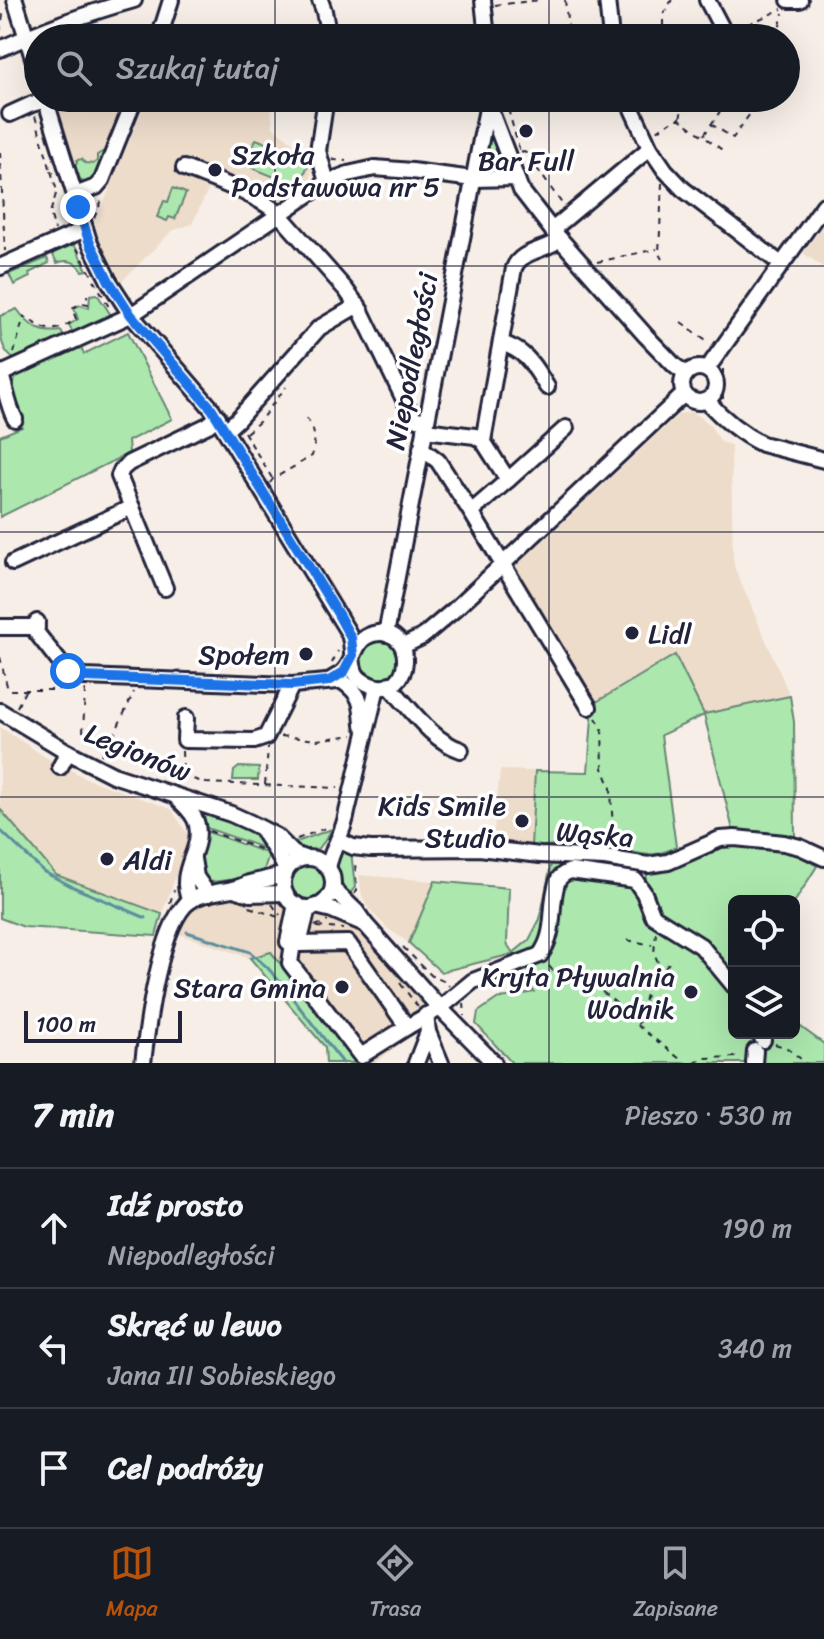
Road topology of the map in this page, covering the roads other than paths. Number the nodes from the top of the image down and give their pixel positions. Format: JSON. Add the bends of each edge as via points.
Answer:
{"nodes":[{"id":1,"x":15,"y":0,"type":"edge"},
{"id":2,"x":134,"y":0,"type":"edge"},
{"id":3,"x":171,"y":0,"type":"edge"},
{"id":4,"x":320,"y":0,"type":"edge"},
{"id":5,"x":607,"y":0,"type":"edge"},
{"id":6,"x":707,"y":0,"type":"edge"},
{"id":7,"x":489,"y":2,"type":"edge"},
{"id":8,"x":60,"y":24,"type":"edge"},
{"id":9,"x":163,"y":24,"type":"edge"},
{"id":10,"x":326,"y":24,"type":"edge"},
{"id":11,"x":488,"y":24,"type":"edge"},
{"id":12,"x":610,"y":24,"type":"edge"},
{"id":13,"x":720,"y":24,"type":"edge"},
{"id":14,"x":24,"y":27,"type":"edge"},
{"id":15,"x":24,"y":37,"type":"edge"},
{"id":16,"x":0,"y":49,"type":"edge"},
{"id":17,"x":24,"y":108,"type":"edge"},
{"id":18,"x":50,"y":112,"type":"edge"},
{"id":19,"x":129,"y":112,"type":"edge"},
{"id":20,"x":324,"y":112,"type":"edge"},
{"id":21,"x":486,"y":112,"type":"edge"},
{"id":22,"x":492,"y":112,"type":"edge"},
{"id":23,"x":635,"y":112,"type":"edge"},
{"id":24,"x":10,"y":114,"type":"dead end"},
{"id":25,"x":652,"y":141,"type":"junction"},
{"id":26,"x":184,"y":168,"type":"dead end"},
{"id":27,"x":516,"y":178,"type":"junction"},
{"id":28,"x":473,"y":179,"type":"junction"},
{"id":29,"x":327,"y":182,"type":"junction"},
{"id":30,"x":75,"y":195,"type":"junction"},
{"id":31,"x":824,"y":205,"type":"edge"},
{"id":32,"x":279,"y":214,"type":"junction"},
{"id":33,"x":85,"y":229,"type":"junction"},
{"id":34,"x":556,"y":234,"type":"junction"},
{"id":35,"x":3,"y":262,"type":"edge"},
{"id":36,"x":781,"y":264,"type":"junction"},
{"id":37,"x":358,"y":305,"type":"junction"},
{"id":38,"x":131,"y":315,"type":"junction"},
{"id":39,"x":501,"y":343,"type":"junction"},
{"id":40,"x":711,"y":357,"type":"junction"},
{"id":41,"x":3,"y":372,"type":"edge"},
{"id":42,"x":686,"y":374,"type":"junction"},
{"id":43,"x":547,"y":387,"type":"dead end"},
{"id":44,"x":684,"y":394,"type":"junction"},
{"id":45,"x":707,"y":401,"type":"junction"},
{"id":46,"x":15,"y":419,"type":"dead end"},
{"id":47,"x":222,"y":424,"type":"junction"},
{"id":48,"x":425,"y":426,"type":"junction"},
{"id":49,"x":566,"y":428,"type":"dead end"},
{"id":50,"x":483,"y":441,"type":"junction"},
{"id":51,"x":421,"y":448,"type":"junction"},
{"id":52,"x":824,"y":460,"type":"edge"},
{"id":53,"x":508,"y":480,"type":"junction"},
{"id":54,"x":132,"y":507,"type":"junction"},
{"id":55,"x":471,"y":512,"type":"junction"},
{"id":56,"x":13,"y":563,"type":"dead end"},
{"id":57,"x":503,"y":565,"type":"junction"},
{"id":58,"x":165,"y":588,"type":"dead end"},
{"id":59,"x":338,"y":614,"type":"junction"},
{"id":60,"x":0,"y":627,"type":"edge"},
{"id":61,"x":380,"y":634,"type":"junction"},
{"id":62,"x":403,"y":646,"type":"junction"},
{"id":63,"x":353,"y":655,"type":"junction"},
{"id":64,"x":335,"y":681,"type":"junction"},
{"id":65,"x":377,"y":684,"type":"junction"},
{"id":66,"x":292,"y":685,"type":"junction"},
{"id":67,"x":589,"y":707,"type":"road end"},
{"id":68,"x":0,"y":711,"type":"edge"},
{"id":69,"x":186,"y":718,"type":"dead end"},
{"id":70,"x":358,"y":738,"type":"junction"},
{"id":71,"x":461,"y":750,"type":"dead end"},
{"id":72,"x":68,"y":752,"type":"junction"},
{"id":73,"x":60,"y":767,"type":"dead end"},
{"id":74,"x":176,"y":796,"type":"junction"},
{"id":75,"x":347,"y":812,"type":"junction"},
{"id":76,"x":262,"y":830,"type":"junction"},
{"id":77,"x":338,"y":840,"type":"junction"},
{"id":78,"x":188,"y":852,"type":"junction"},
{"id":79,"x":308,"y":858,"type":"junction"},
{"id":80,"x":824,"y":858,"type":"edge"},
{"id":81,"x":643,"y":865,"type":"junction"},
{"id":82,"x":328,"y":868,"type":"junction"},
{"id":83,"x":286,"y":873,"type":"junction"},
{"id":84,"x":635,"y":880,"type":"junction"},
{"id":85,"x":233,"y":889,"type":"junction"},
{"id":86,"x":333,"y":889,"type":"junction"},
{"id":87,"x":208,"y":894,"type":"junction"},
{"id":88,"x":190,"y":901,"type":"junction"},
{"id":89,"x":301,"y":903,"type":"junction"},
{"id":90,"x":365,"y":924,"type":"junction"},
{"id":91,"x":293,"y":943,"type":"junction"},
{"id":92,"x":728,"y":979,"type":"edge"},
{"id":93,"x":440,"y":1008,"type":"junction"},
{"id":94,"x":426,"y":1015,"type":"junction"},
{"id":95,"x":407,"y":1027,"type":"junction"},
{"id":96,"x":428,"y":1032,"type":"junction"},
{"id":97,"x":143,"y":1063,"type":"edge"},
{"id":98,"x":416,"y":1063,"type":"edge"},
{"id":99,"x":441,"y":1063,"type":"edge"},
{"id":100,"x":494,"y":1063,"type":"edge"}],
"edges":[{"from":1,"to":14,"type":"street"},
{"from":2,"to":8,"type":"street"},
{"from":3,"to":9,"type":"street"},
{"from":4,"to":10,"type":"street"},
{"from":5,"to":12,"type":"street"},
{"from":6,"to":13,"type":"street"},
{"from":7,"to":11,"type":"street"},
{"from":15,"to":16,"type":"street"},
{"from":17,"to":24,"type":"street"},
{"from":18,"to":30,"type":"street"},
{"from":19,"to":30,"type":"street","via":[[102,180]]},
{"from":20,"to":29,"type":"street","via":[[318,151]]},
{"from":21,"to":28,"type":"street","name":"Niepodległości"},
{"from":22,"to":27,"type":"street"},
{"from":23,"to":25,"type":"street"},
{"from":25,"to":34,"type":"street"},
{"from":25,"to":36,"type":"street","via":[[665,170],[683,189]]},
{"from":26,"to":32,"type":"street"},
{"from":27,"to":28,"type":"street"},
{"from":27,"to":34,"type":"street"},
{"from":28,"to":29,"type":"street","via":[[375,168]]},
{"from":28,"to":48,"type":"street","name":"Niepodległości"},
{"from":29,"to":32,"type":"street"},
{"from":30,"to":33,"type":"street"},
{"from":31,"to":36,"type":"street"},
{"from":32,"to":37,"type":"street"},
{"from":32,"to":38,"type":"street"},
{"from":33,"to":35,"type":"street"},
{"from":33,"to":38,"type":"street"},
{"from":34,"to":39,"type":"street","via":[[553,245],[517,260]]},
{"from":34,"to":42,"type":"street"},
{"from":36,"to":40,"type":"street"},
{"from":37,"to":47,"type":"street","via":[[319,328],[237,420]]},
{"from":37,"to":48,"type":"street","via":[[411,414]]},
{"from":38,"to":41,"type":"street"},
{"from":38,"to":47,"type":"street"},
{"from":39,"to":43,"type":"street","via":[[527,356]]},
{"from":39,"to":50,"type":"street"},
{"from":40,"to":42,"type":"street"},
{"from":40,"to":45,"type":"street","via":[[716,388]]},
{"from":41,"to":46,"type":"street","via":[[7,404]]},
{"from":42,"to":44,"type":"street"},
{"from":44,"to":45,"type":"street"},
{"from":44,"to":57,"type":"street"},
{"from":45,"to":52,"type":"street","via":[[754,440]]},
{"from":47,"to":54,"type":"street","via":[[208,425],[122,469],[119,476]]},
{"from":47,"to":59,"type":"street"},
{"from":48,"to":50,"type":"street"},
{"from":48,"to":51,"type":"street","name":"Niepodległości"},
{"from":49,"to":53,"type":"street"},
{"from":50,"to":53,"type":"street"},
{"from":51,"to":55,"type":"street","via":[[438,461]]},
{"from":51,"to":61,"type":"street","name":"Niepodległości"},
{"from":53,"to":55,"type":"street"},
{"from":54,"to":56,"type":"street"},
{"from":54,"to":58,"type":"street"},
{"from":55,"to":57,"type":"street"},
{"from":57,"to":62,"type":"street","via":[[422,637]]},
{"from":57,"to":67,"type":"street"},
{"from":59,"to":61,"type":"street","via":[[353,627]]},
{"from":59,"to":63,"type":"street"},
{"from":60,"to":66,"type":"street","via":[[37,624],[36,632],[61,664],[78,675]]},
{"from":61,"to":62,"type":"street"},
{"from":61,"to":63,"type":"street","via":[[362,639]]},
{"from":62,"to":65,"type":"street","via":[[402,675]]},
{"from":63,"to":64,"type":"street"},
{"from":63,"to":65,"type":"street","via":[[357,674]]},
{"from":64,"to":65,"type":"street"},
{"from":64,"to":66,"type":"street"},
{"from":64,"to":70,"type":"street","via":[[359,697],[363,710]]},
{"from":65,"to":70,"type":"street"},
{"from":65,"to":71,"type":"street","via":[[393,690],[446,745]]},
{"from":66,"to":69,"type":"street","via":[[269,736],[254,741],[185,740]]},
{"from":68,"to":72,"type":"street","name":"Legionów"},
{"from":70,"to":75,"type":"street"},
{"from":72,"to":73,"type":"street"},
{"from":72,"to":74,"type":"street","name":"Legionów","via":[[113,775]]},
{"from":74,"to":76,"type":"street","name":"Legionów"},
{"from":74,"to":78,"type":"street","via":[[197,825]]},
{"from":75,"to":77,"type":"street"},
{"from":75,"to":79,"type":"street","via":[[323,849]]},
{"from":76,"to":79,"type":"street","name":"Legionów"},
{"from":76,"to":83,"type":"street"},
{"from":77,"to":81,"type":"street","name":"Wąska","via":[[353,847],[479,848]]},
{"from":77,"to":82,"type":"street"},
{"from":78,"to":87,"type":"street"},
{"from":78,"to":88,"type":"street","via":[[185,881]]},
{"from":79,"to":82,"type":"street"},
{"from":79,"to":83,"type":"street","via":[[296,861]]},
{"from":80,"to":81,"type":"street","name":"Wąska","via":[[784,843],[735,838],[720,839],[668,862]]},
{"from":81,"to":84,"type":"street"},
{"from":82,"to":86,"type":"street"},
{"from":83,"to":85,"type":"street"},
{"from":83,"to":89,"type":"street","via":[[283,885]]},
{"from":84,"to":92,"type":"street","via":[[653,916],[701,946]]},
{"from":84,"to":93,"type":"street","via":[[563,874],[557,881],[551,932],[540,955],[473,981]]},
{"from":85,"to":87,"type":"street"},
{"from":85,"to":89,"type":"street"},
{"from":86,"to":89,"type":"street","via":[[330,896]]},
{"from":86,"to":90,"type":"street"},
{"from":87,"to":88,"type":"street"},
{"from":88,"to":97,"type":"street","via":[[176,920],[160,967]]},
{"from":89,"to":90,"type":"street"},
{"from":89,"to":91,"type":"street"},
{"from":90,"to":93,"type":"street"},
{"from":91,"to":95,"type":"street","via":[[348,943]]},
{"from":91,"to":95,"type":"street","via":[[290,963],[361,1056]]},
{"from":93,"to":94,"type":"street"},
{"from":93,"to":100,"type":"street"},
{"from":94,"to":95,"type":"street"},
{"from":94,"to":96,"type":"street"},
{"from":96,"to":98,"type":"street"},
{"from":96,"to":99,"type":"street"}]}
